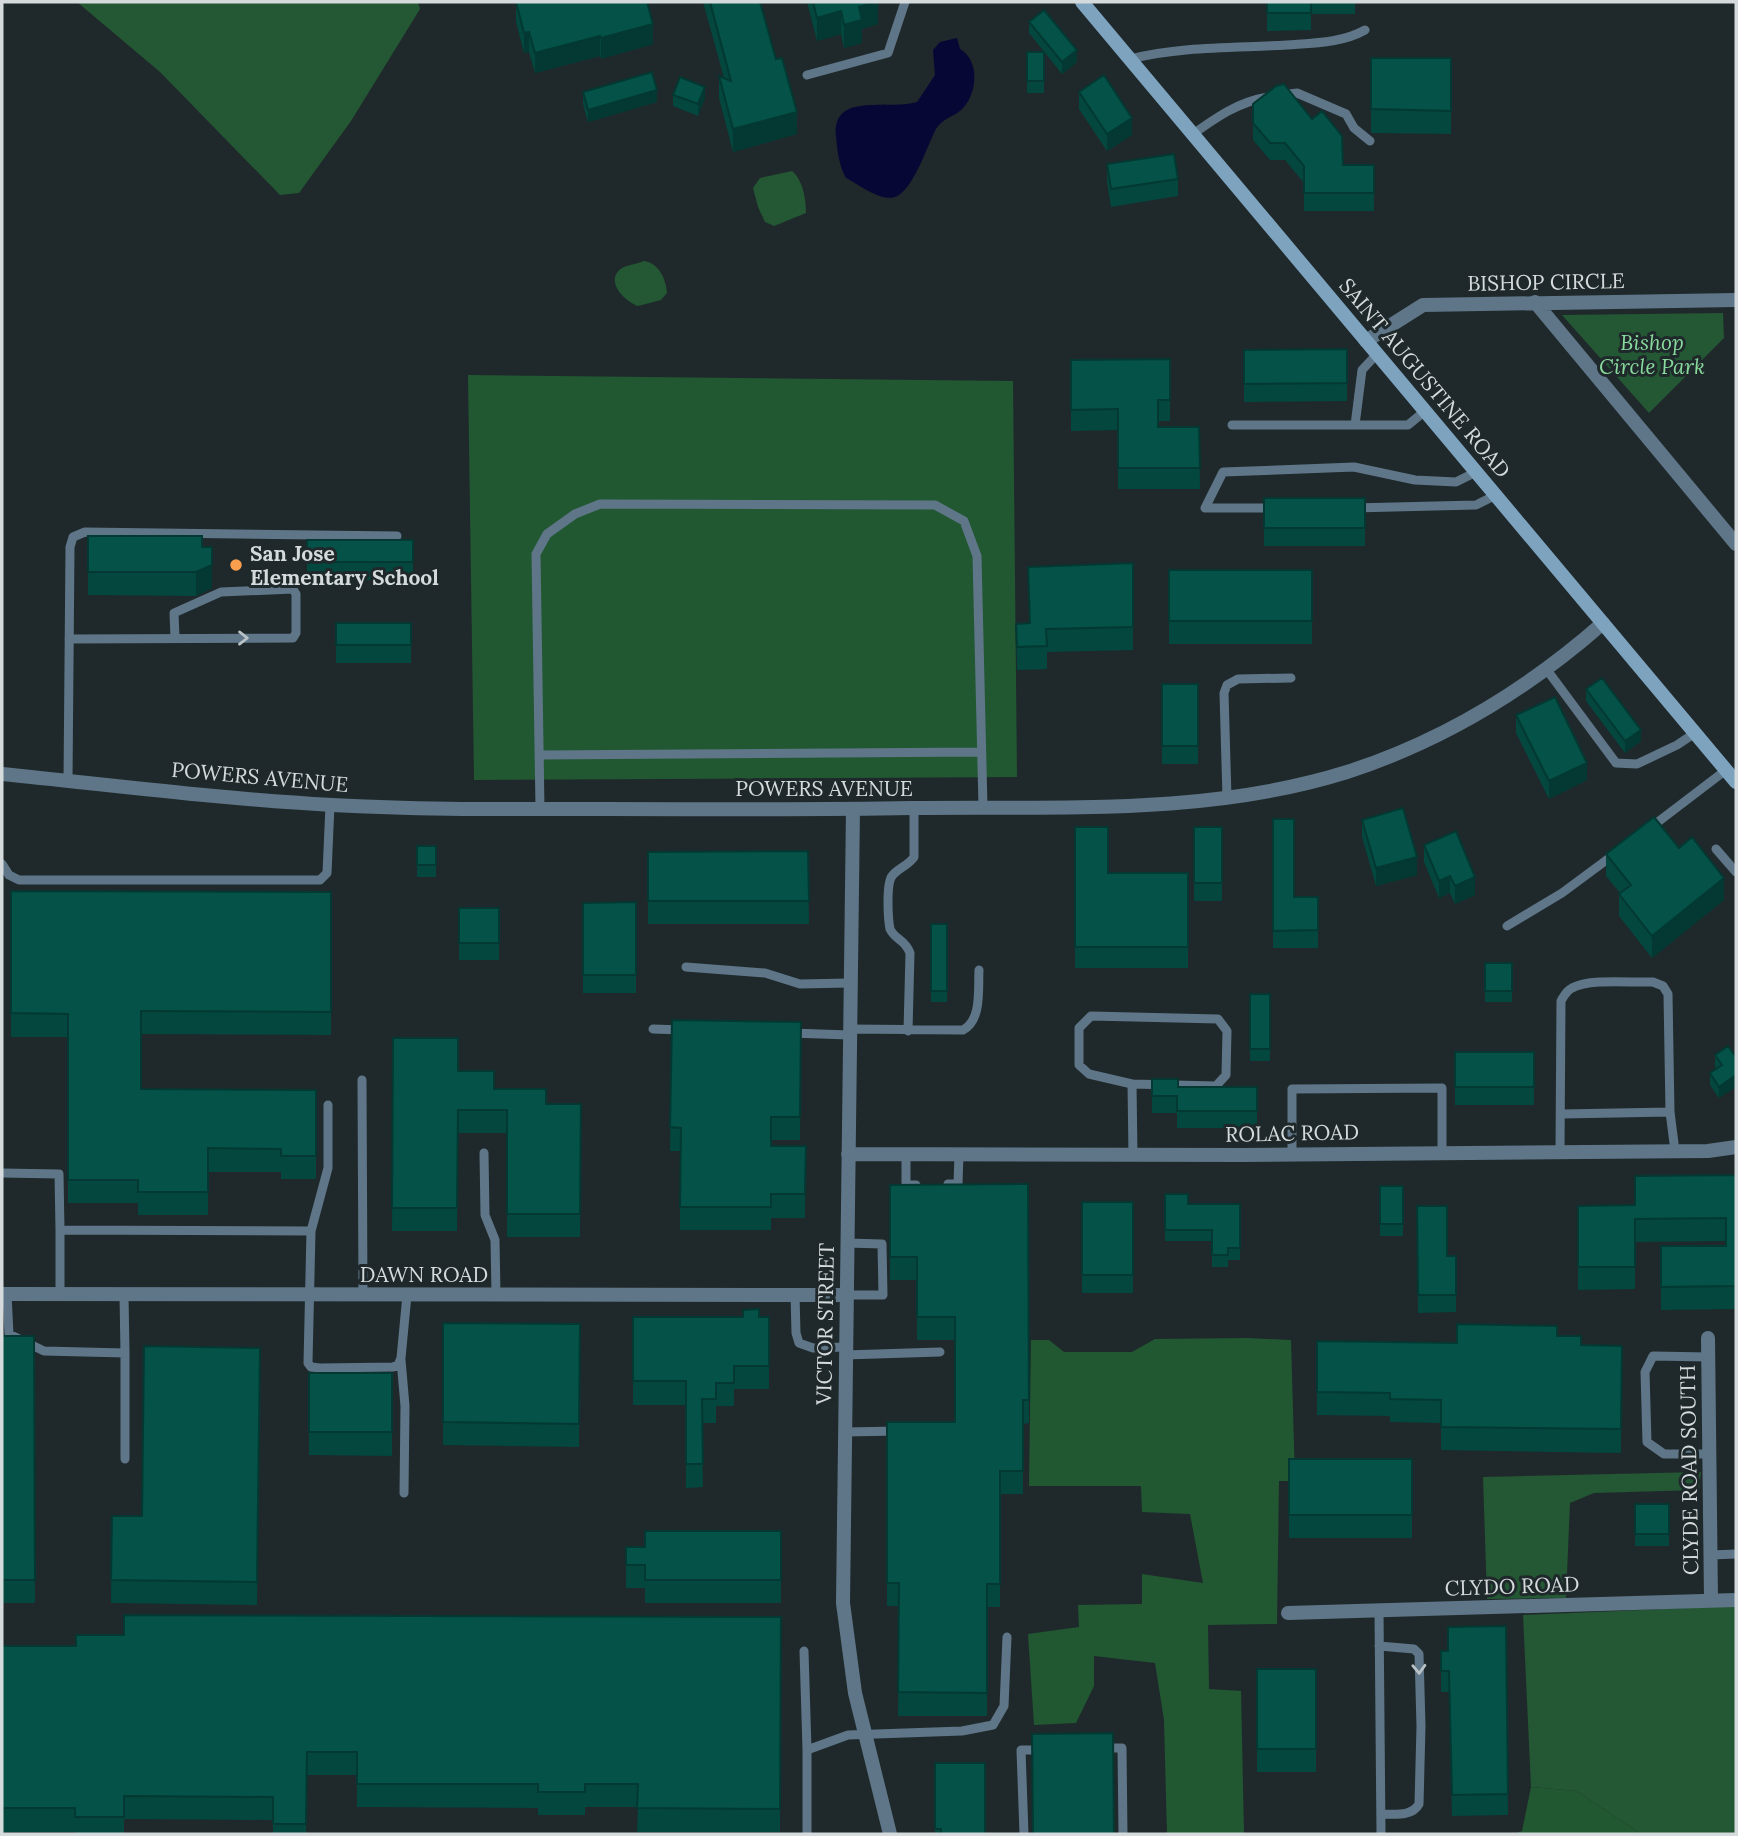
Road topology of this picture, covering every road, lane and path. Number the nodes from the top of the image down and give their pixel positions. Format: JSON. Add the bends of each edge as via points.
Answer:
{"nodes":[{"id":1,"x":905,"y":2,"type":"edge"},
{"id":2,"x":1082,"y":2,"type":"edge"},
{"id":3,"x":1366,"y":30,"type":"dead end"},
{"id":4,"x":1130,"y":60,"type":"junction"},
{"id":5,"x":807,"y":75,"type":"dead end"},
{"id":6,"x":1193,"y":134,"type":"junction"},
{"id":7,"x":1370,"y":141,"type":"dead end"},
{"id":8,"x":1736,"y":300,"type":"edge"},
{"id":9,"x":1535,"y":302,"type":"junction"},
{"id":10,"x":1366,"y":341,"type":"junction"},
{"id":11,"x":1377,"y":355,"type":"junction"},
{"id":12,"x":1425,"y":411,"type":"junction"},
{"id":13,"x":1232,"y":425,"type":"dead end"},
{"id":14,"x":1355,"y":425,"type":"junction"},
{"id":15,"x":1476,"y":472,"type":"junction"},
{"id":16,"x":1496,"y":495,"type":"junction"},
{"id":17,"x":1286,"y":508,"type":"edge"},
{"id":18,"x":1339,"y":508,"type":"edge"},
{"id":19,"x":397,"y":536,"type":"dead end"},
{"id":20,"x":1736,"y":544,"type":"edge"},
{"id":21,"x":1603,"y":623,"type":"junction"},
{"id":22,"x":175,"y":638,"type":"junction"},
{"id":23,"x":69,"y":639,"type":"junction"},
{"id":24,"x":1547,"y":670,"type":"junction"},
{"id":25,"x":1291,"y":678,"type":"dead end"},
{"id":26,"x":1695,"y":733,"type":"junction"},
{"id":27,"x":981,"y":752,"type":"junction"},
{"id":28,"x":539,"y":755,"type":"junction"},
{"id":29,"x":1726,"y":770,"type":"junction"},
{"id":30,"x":2,"y":774,"type":"edge"},
{"id":31,"x":68,"y":781,"type":"junction"},
{"id":32,"x":1736,"y":782,"type":"edge"},
{"id":33,"x":1227,"y":798,"type":"junction"},
{"id":34,"x":330,"y":805,"type":"junction"},
{"id":35,"x":983,"y":807,"type":"junction"},
{"id":36,"x":914,"y":808,"type":"junction"},
{"id":37,"x":540,"y":809,"type":"junction"},
{"id":38,"x":853,"y":809,"type":"junction"},
{"id":39,"x":1638,"y":837,"type":"edge"},
{"id":40,"x":1627,"y":845,"type":"edge"},
{"id":41,"x":1716,"y":849,"type":"dead end"},
{"id":42,"x":2,"y":863,"type":"edge"},
{"id":43,"x":1736,"y":872,"type":"edge"},
{"id":44,"x":1507,"y":926,"type":"dead end"},
{"id":45,"x":686,"y":967,"type":"dead end"},
{"id":46,"x":979,"y":970,"type":"dead end"},
{"id":47,"x":849,"y":983,"type":"junction"},
{"id":48,"x":653,"y":1029,"type":"dead end"},
{"id":49,"x":692,"y":1030,"type":"edge"},
{"id":50,"x":908,"y":1031,"type":"junction"},
{"id":51,"x":849,"y":1032,"type":"junction"},
{"id":52,"x":785,"y":1033,"type":"edge"},
{"id":53,"x":362,"y":1080,"type":"dead end"},
{"id":54,"x":1132,"y":1084,"type":"junction"},
{"id":55,"x":328,"y":1105,"type":"dead end"},
{"id":56,"x":1670,"y":1112,"type":"junction"},
{"id":57,"x":1562,"y":1114,"type":"junction"},
{"id":58,"x":1736,"y":1147,"type":"edge"},
{"id":59,"x":1560,"y":1152,"type":"junction"},
{"id":60,"x":1675,"y":1152,"type":"junction"},
{"id":61,"x":484,"y":1153,"type":"dead end"},
{"id":62,"x":1442,"y":1153,"type":"junction"},
{"id":63,"x":848,"y":1154,"type":"junction"},
{"id":64,"x":906,"y":1154,"type":"junction"},
{"id":65,"x":959,"y":1154,"type":"junction"},
{"id":66,"x":1292,"y":1154,"type":"junction"},
{"id":67,"x":1133,"y":1155,"type":"junction"},
{"id":68,"x":2,"y":1173,"type":"edge"},
{"id":69,"x":60,"y":1230,"type":"junction"},
{"id":70,"x":311,"y":1231,"type":"junction"},
{"id":71,"x":847,"y":1243,"type":"junction"},
{"id":72,"x":4,"y":1294,"type":"edge"},
{"id":73,"x":60,"y":1295,"type":"junction"},
{"id":74,"x":124,"y":1295,"type":"junction"},
{"id":75,"x":310,"y":1295,"type":"junction"},
{"id":76,"x":363,"y":1295,"type":"junction"},
{"id":77,"x":407,"y":1295,"type":"junction"},
{"id":78,"x":496,"y":1295,"type":"junction"},
{"id":79,"x":795,"y":1295,"type":"junction"},
{"id":80,"x":845,"y":1295,"type":"junction"},
{"id":81,"x":1708,"y":1338,"type":"dead end"},
{"id":82,"x":845,"y":1351,"type":"junction"},
{"id":83,"x":940,"y":1352,"type":"dead end"},
{"id":84,"x":125,"y":1353,"type":"junction"},
{"id":85,"x":1708,"y":1357,"type":"junction"},
{"id":86,"x":401,"y":1359,"type":"junction"},
{"id":87,"x":907,"y":1431,"type":"edge"},
{"id":88,"x":845,"y":1432,"type":"junction"},
{"id":89,"x":1709,"y":1454,"type":"junction"},
{"id":90,"x":125,"y":1459,"type":"dead end"},
{"id":91,"x":404,"y":1493,"type":"dead end"},
{"id":92,"x":1736,"y":1554,"type":"edge"},
{"id":93,"x":1711,"y":1555,"type":"junction"},
{"id":94,"x":1711,"y":1600,"type":"junction"},
{"id":95,"x":1736,"y":1600,"type":"edge"},
{"id":96,"x":1379,"y":1611,"type":"junction"},
{"id":97,"x":1288,"y":1613,"type":"dead end"},
{"id":98,"x":1007,"y":1637,"type":"dead end"},
{"id":99,"x":1379,"y":1647,"type":"junction"},
{"id":100,"x":804,"y":1651,"type":"dead end"},
{"id":101,"x":864,"y":1733,"type":"junction"},
{"id":102,"x":1097,"y":1748,"type":"edge"},
{"id":103,"x":1059,"y":1749,"type":"edge"},
{"id":104,"x":807,"y":1750,"type":"junction"},
{"id":105,"x":1381,"y":1814,"type":"junction"},
{"id":106,"x":807,"y":1834,"type":"edge"},
{"id":107,"x":890,"y":1834,"type":"edge"},
{"id":108,"x":1024,"y":1834,"type":"edge"},
{"id":109,"x":1124,"y":1834,"type":"edge"},
{"id":110,"x":1381,"y":1834,"type":"edge"}],
"edges":[{"from":1,"to":5,"type":"lane","via":[[888,53]]},
{"from":2,"to":4,"type":"main road","name":"SAINT AUGUSTINE ROAD"},
{"from":3,"to":4,"type":"lane","via":[[1349,38],[1154,53]]},
{"from":4,"to":6,"type":"main road","name":"SAINT AUGUSTINE ROAD"},
{"from":6,"to":7,"type":"lane","via":[[1248,100],[1297,93],[1346,114]]},
{"from":6,"to":10,"type":"main road","name":"SAINT AUGUSTINE ROAD"},
{"from":8,"to":9,"type":"street","name":"BISHOP CIRCLE"},
{"from":9,"to":10,"type":"street","name":"BISHOP CIRCLE","via":[[1423,305]]},
{"from":9,"to":20,"type":"street"},
{"from":10,"to":11,"type":"main road","name":"SAINT AUGUSTINE ROAD"},
{"from":11,"to":12,"type":"main road","name":"SAINT AUGUSTINE ROAD"},
{"from":11,"to":14,"type":"lane","via":[[1362,370]]},
{"from":12,"to":14,"type":"lane","via":[[1408,425]]},
{"from":12,"to":15,"type":"main road","name":"SAINT AUGUSTINE ROAD"},
{"from":13,"to":14,"type":"lane"},
{"from":15,"to":16,"type":"main road","name":"SAINT AUGUSTINE ROAD"},
{"from":15,"to":17,"type":"lane","via":[[1456,482],[1415,480],[1354,467],[1223,472],[1205,508]]},
{"from":16,"to":18,"type":"lane","via":[[1476,506]]},
{"from":16,"to":21,"type":"main road","name":"SAINT AUGUSTINE ROAD"},
{"from":19,"to":23,"type":"lane","via":[[85,532],[73,537],[70,547]]},
{"from":21,"to":24,"type":"street","name":"POWERS AVENUE"},
{"from":21,"to":26,"type":"main road","name":"SAINT AUGUSTINE ROAD"},
{"from":22,"to":22,"type":"lane","one_way":true,"via":[[293,638],[296,594],[293,589],[221,592],[174,613]]},
{"from":22,"to":23,"type":"lane"},
{"from":23,"to":31,"type":"lane"},
{"from":24,"to":26,"type":"lane","via":[[1616,764],[1637,764]]},
{"from":24,"to":33,"type":"street","name":"POWERS AVENUE","via":[[1469,719],[1376,761],[1344,773]]},
{"from":25,"to":33,"type":"lane","via":[[1238,679],[1227,685]]},
{"from":26,"to":29,"type":"main road","name":"SAINT AUGUSTINE ROAD"},
{"from":27,"to":28,"type":"lane"},
{"from":27,"to":28,"type":"lane","via":[[977,556],[964,521],[935,505],[600,504],[575,514],[547,534],[536,554]]},
{"from":27,"to":35,"type":"lane"},
{"from":28,"to":37,"type":"lane"},
{"from":29,"to":32,"type":"main road","name":"SAINT AUGUSTINE ROAD"},
{"from":29,"to":39,"type":"lane"},
{"from":30,"to":31,"type":"street","name":"POWERS AVENUE"},
{"from":31,"to":34,"type":"street","name":"POWERS AVENUE"},
{"from":33,"to":35,"type":"street","name":"POWERS AVENUE","via":[[1140,805]]},
{"from":34,"to":37,"type":"street","name":"POWERS AVENUE"},
{"from":34,"to":42,"type":"lane","via":[[327,873],[320,880],[19,880]]},
{"from":35,"to":36,"type":"street","name":"POWERS AVENUE"},
{"from":36,"to":38,"type":"street","name":"POWERS AVENUE"},
{"from":36,"to":50,"type":"lane","via":[[914,857],[891,876],[889,884],[890,929],[910,953]]},
{"from":37,"to":38,"type":"street","name":"POWERS AVENUE"},
{"from":38,"to":47,"type":"street","name":"VICTOR STREET"},
{"from":40,"to":44,"type":"lane"},
{"from":41,"to":43,"type":"lane"},
{"from":45,"to":47,"type":"lane","via":[[765,973],[800,984]]},
{"from":46,"to":50,"type":"lane","via":[[976,1015],[970,1027],[951,1032]]},
{"from":47,"to":51,"type":"street","name":"VICTOR STREET"},
{"from":48,"to":49,"type":"lane"},
{"from":50,"to":51,"type":"lane"},
{"from":51,"to":52,"type":"lane"},
{"from":51,"to":63,"type":"street","name":"VICTOR STREET"},
{"from":53,"to":76,"type":"lane"},
{"from":54,"to":54,"type":"lane","via":[[1216,1086],[1226,1075],[1227,1031],[1218,1019],[1091,1016],[1079,1028],[1079,1065],[1089,1074]]},
{"from":54,"to":67,"type":"lane"},
{"from":55,"to":70,"type":"lane","via":[[328,1168]]},
{"from":56,"to":57,"type":"lane"},
{"from":56,"to":57,"type":"lane","via":[[1668,994],[1653,982],[1587,984],[1568,990],[1561,1001]]},
{"from":56,"to":60,"type":"lane"},
{"from":57,"to":59,"type":"lane"},
{"from":58,"to":60,"type":"street","name":"ROLAC ROAD"},
{"from":59,"to":60,"type":"street","name":"ROLAC ROAD"},
{"from":59,"to":62,"type":"street","name":"ROLAC ROAD"},
{"from":61,"to":78,"type":"lane","via":[[485,1215],[495,1240]]},
{"from":62,"to":66,"type":"street","name":"ROLAC ROAD"},
{"from":62,"to":66,"type":"lane","via":[[1442,1088],[1292,1089]]},
{"from":63,"to":64,"type":"street","name":"ROLAC ROAD"},
{"from":63,"to":71,"type":"street","name":"VICTOR STREET"},
{"from":64,"to":65,"type":"street","name":"ROLAC ROAD"},
{"from":64,"to":65,"type":"lane","via":[[906,1185],[958,1184]]},
{"from":65,"to":67,"type":"street","name":"ROLAC ROAD"},
{"from":66,"to":67,"type":"street","name":"ROLAC ROAD"},
{"from":68,"to":69,"type":"lane","via":[[59,1174]]},
{"from":69,"to":70,"type":"lane"},
{"from":69,"to":73,"type":"lane"},
{"from":70,"to":75,"type":"lane"},
{"from":71,"to":80,"type":"street","name":"VICTOR STREET"},
{"from":71,"to":80,"type":"lane","via":[[882,1244],[883,1295]]},
{"from":72,"to":73,"type":"street","name":"DAWN ROAD"},
{"from":72,"to":84,"type":"lane","via":[[9,1334],[44,1351]]},
{"from":73,"to":74,"type":"street","name":"DAWN ROAD"},
{"from":74,"to":75,"type":"street","name":"DAWN ROAD"},
{"from":74,"to":84,"type":"lane"},
{"from":75,"to":76,"type":"street","name":"DAWN ROAD"},
{"from":75,"to":86,"type":"lane","via":[[311,1367],[393,1367]]},
{"from":76,"to":77,"type":"street","name":"DAWN ROAD"},
{"from":77,"to":78,"type":"street","name":"DAWN ROAD"},
{"from":77,"to":86,"type":"lane"},
{"from":78,"to":79,"type":"street","name":"DAWN ROAD"},
{"from":79,"to":80,"type":"street","name":"DAWN ROAD"},
{"from":79,"to":82,"type":"lane","via":[[799,1343]]},
{"from":80,"to":82,"type":"street","name":"VICTOR STREET"},
{"from":81,"to":85,"type":"street","name":"CLYDE ROAD SOUTH"},
{"from":82,"to":83,"type":"lane"},
{"from":82,"to":88,"type":"street","name":"VICTOR STREET"},
{"from":84,"to":90,"type":"lane"},
{"from":85,"to":89,"type":"street","name":"CLYDE ROAD SOUTH"},
{"from":85,"to":89,"type":"lane","via":[[1653,1356],[1645,1372],[1647,1442],[1664,1454]]},
{"from":86,"to":91,"type":"lane"},
{"from":87,"to":88,"type":"lane"},
{"from":88,"to":101,"type":"street","name":"VICTOR STREET","via":[[844,1603]]},
{"from":89,"to":93,"type":"street","name":"CLYDE ROAD SOUTH"},
{"from":92,"to":93,"type":"lane"},
{"from":93,"to":94,"type":"street","name":"CLYDE ROAD SOUTH"},
{"from":94,"to":95,"type":"street","name":"CLYDO ROAD"},
{"from":94,"to":96,"type":"street","name":"CLYDO ROAD"},
{"from":96,"to":97,"type":"street","name":"CLYDO ROAD"},
{"from":96,"to":99,"type":"lane"},
{"from":98,"to":101,"type":"lane","via":[[1004,1706],[993,1726]]},
{"from":99,"to":105,"type":"lane"},
{"from":99,"to":105,"type":"lane","one_way":true,"via":[[1414,1649],[1419,1654],[1421,1726],[1417,1809]]},
{"from":100,"to":104,"type":"lane"},
{"from":101,"to":104,"type":"lane"},
{"from":101,"to":107,"type":"street","name":"VICTOR STREET"},
{"from":102,"to":109,"type":"lane","via":[[1122,1748]]},
{"from":103,"to":108,"type":"lane","via":[[1021,1750]]},
{"from":104,"to":106,"type":"lane"},
{"from":105,"to":110,"type":"lane"}]}
